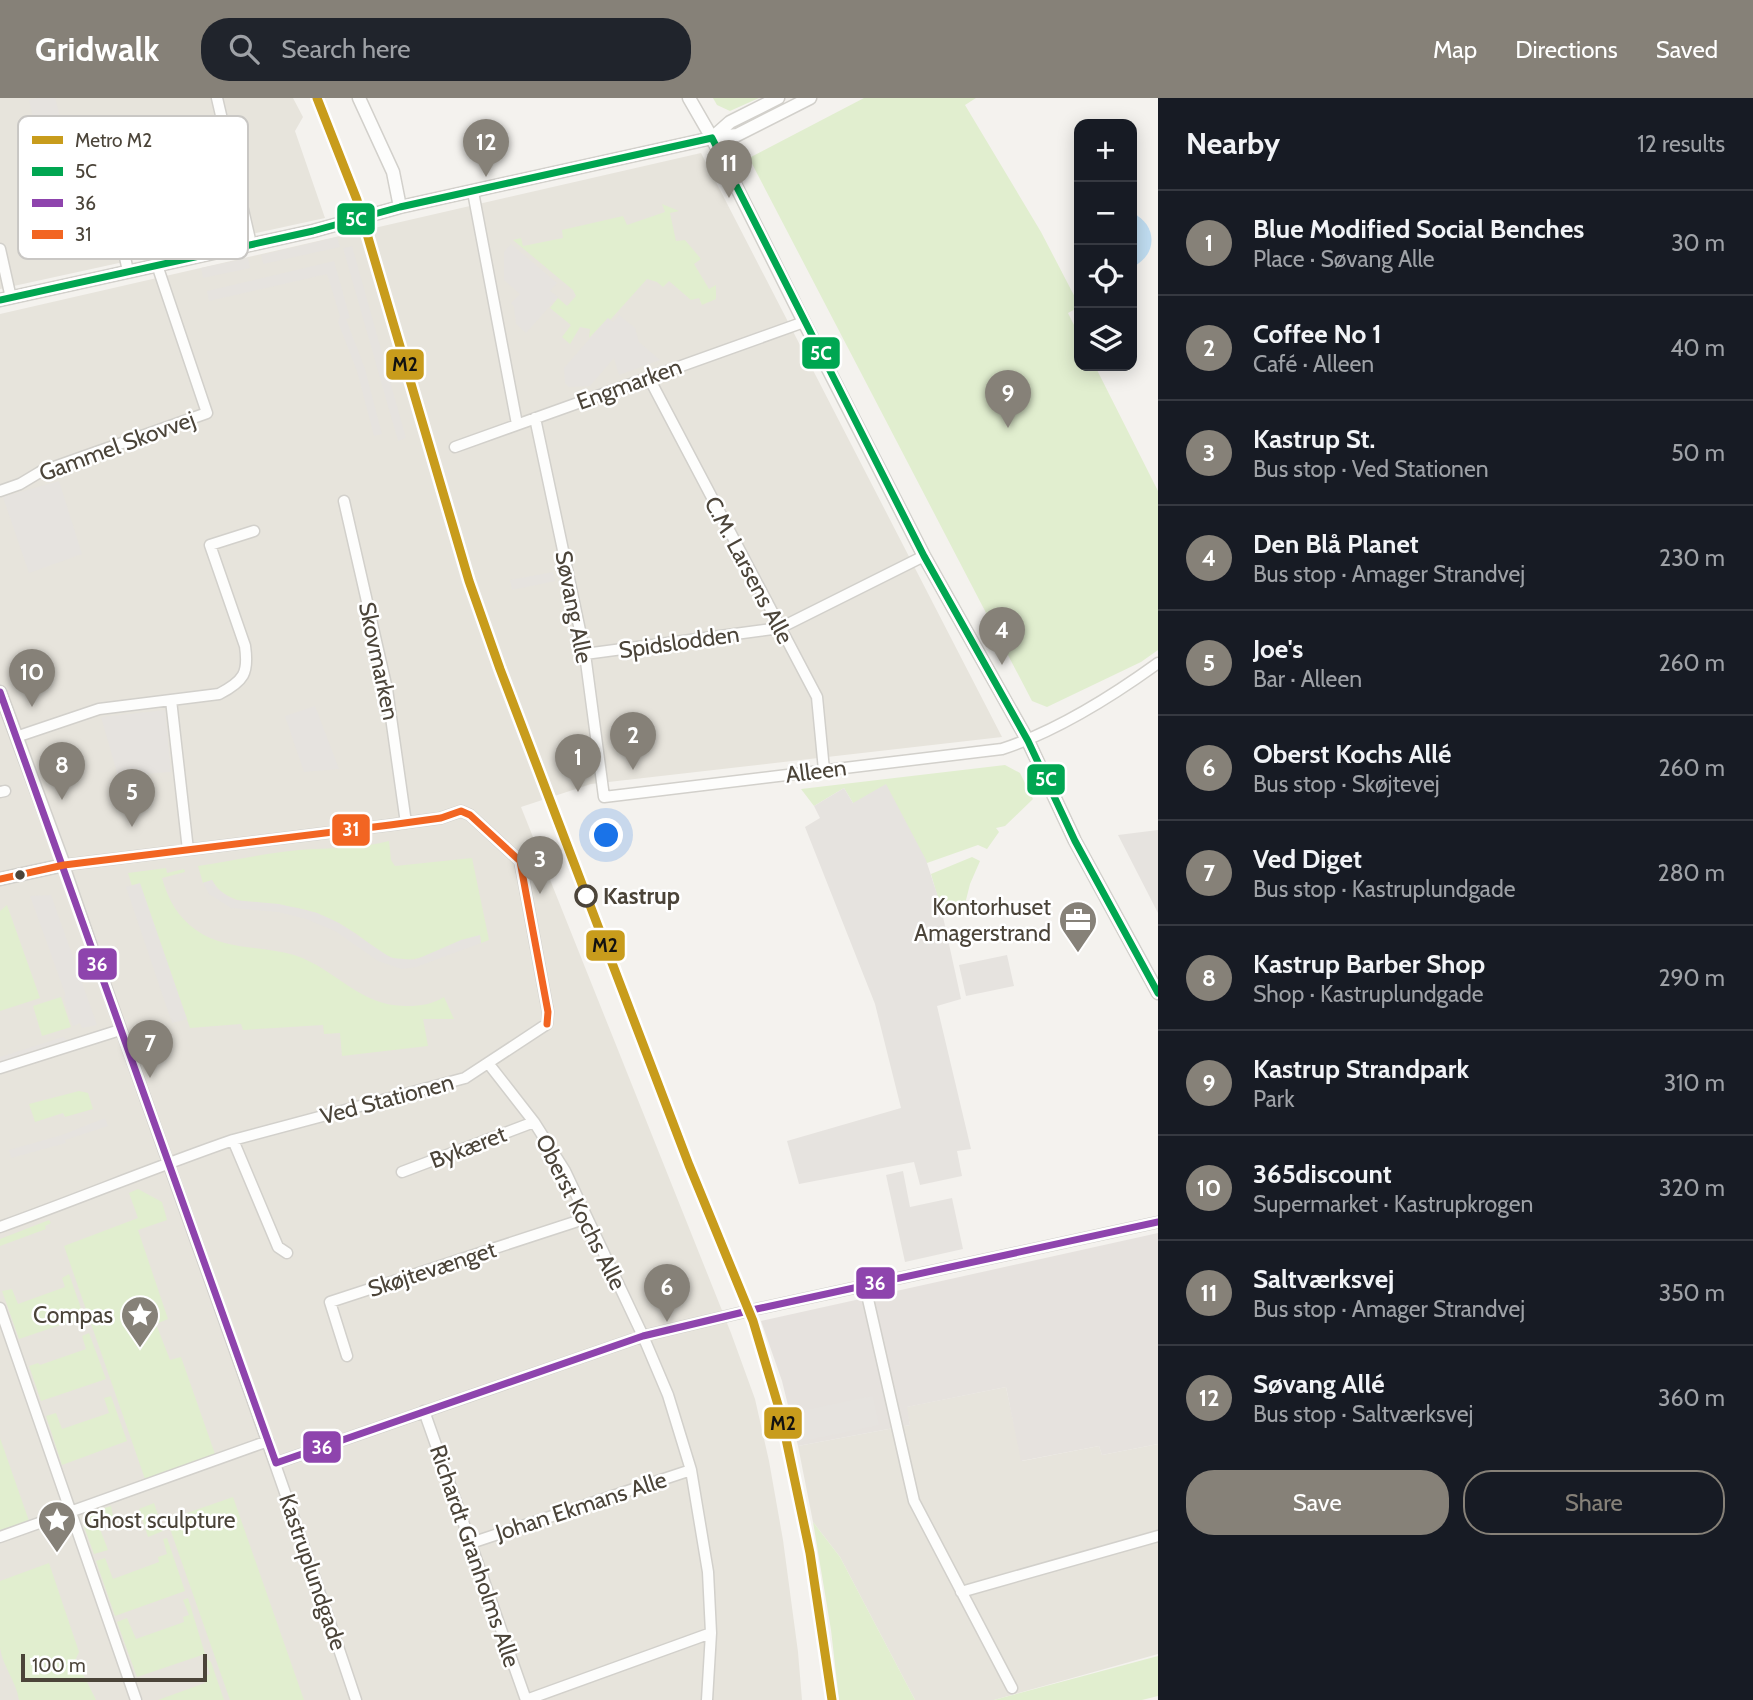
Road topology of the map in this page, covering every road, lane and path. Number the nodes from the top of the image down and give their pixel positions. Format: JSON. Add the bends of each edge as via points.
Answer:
{"nodes":[{"id":1,"x":217,"y":98,"type":"edge"},
{"id":2,"x":359,"y":98,"type":"edge"},
{"id":3,"x":689,"y":98,"type":"edge"},
{"id":4,"x":778,"y":98,"type":"edge"},
{"id":5,"x":810,"y":98,"type":"edge"},
{"id":6,"x":221,"y":116,"type":"edge"},
{"id":7,"x":712,"y":138,"type":"junction"},
{"id":8,"x":473,"y":192,"type":"junction"},
{"id":9,"x":400,"y":207,"type":"junction"},
{"id":10,"x":248,"y":231,"type":"edge"},
{"id":11,"x":251,"y":244,"type":"junction"},
{"id":12,"x":248,"y":245,"type":"edge"},
{"id":13,"x":0,"y":249,"type":"edge"},
{"id":14,"x":125,"y":259,"type":"edge"},
{"id":15,"x":184,"y":259,"type":"edge"},
{"id":16,"x":157,"y":265,"type":"junction"},
{"id":17,"x":128,"y":271,"type":"junction"},
{"id":18,"x":6,"y":299,"type":"edge"},
{"id":19,"x":803,"y":322,"type":"junction"},
{"id":20,"x":649,"y":377,"type":"junction"},
{"id":21,"x":535,"y":418,"type":"junction"},
{"id":22,"x":517,"y":424,"type":"junction"},
{"id":23,"x":455,"y":447,"type":"dead end"},
{"id":24,"x":0,"y":491,"type":"edge"},
{"id":25,"x":344,"y":502,"type":"dead end"},
{"id":26,"x":254,"y":531,"type":"dead end"},
{"id":27,"x":925,"y":556,"type":"junction"},
{"id":28,"x":780,"y":628,"type":"junction"},
{"id":29,"x":585,"y":654,"type":"junction"},
{"id":30,"x":1158,"y":663,"type":"edge"},
{"id":31,"x":0,"y":692,"type":"edge"},
{"id":32,"x":171,"y":700,"type":"junction"},
{"id":33,"x":16,"y":737,"type":"junction"},
{"id":34,"x":1028,"y":741,"type":"junction"},
{"id":35,"x":824,"y":770,"type":"junction"},
{"id":36,"x":604,"y":797,"type":"joint"},
{"id":37,"x":406,"y":823,"type":"junction"},
{"id":38,"x":188,"y":850,"type":"junction"},
{"id":39,"x":64,"y":865,"type":"junction"},
{"id":40,"x":0,"y":879,"type":"edge"},
{"id":41,"x":1158,"y":993,"type":"edge"},
{"id":42,"x":120,"y":1030,"type":"junction"},
{"id":43,"x":488,"y":1063,"type":"junction"},
{"id":44,"x":0,"y":1068,"type":"edge"},
{"id":45,"x":534,"y":1122,"type":"junction"},
{"id":46,"x":233,"y":1140,"type":"junction"},
{"id":47,"x":170,"y":1164,"type":"junction"},
{"id":48,"x":402,"y":1172,"type":"dead end"},
{"id":49,"x":587,"y":1218,"type":"junction"},
{"id":50,"x":1158,"y":1222,"type":"edge"},
{"id":51,"x":0,"y":1227,"type":"edge"},
{"id":52,"x":288,"y":1253,"type":"dead end"},
{"id":53,"x":865,"y":1286,"type":"junction"},
{"id":54,"x":0,"y":1308,"type":"edge"},
{"id":55,"x":643,"y":1336,"type":"junction"},
{"id":56,"x":347,"y":1356,"type":"dead end"},
{"id":57,"x":424,"y":1412,"type":"junction"},
{"id":58,"x":268,"y":1441,"type":"junction"},
{"id":59,"x":276,"y":1463,"type":"junction"},
{"id":60,"x":691,"y":1469,"type":"junction"},
{"id":61,"x":71,"y":1513,"type":"junction"},
{"id":62,"x":1158,"y":1536,"type":"edge"},
{"id":63,"x":0,"y":1537,"type":"edge"},
{"id":64,"x":471,"y":1543,"type":"junction"},
{"id":65,"x":961,"y":1592,"type":"junction"},
{"id":66,"x":711,"y":1633,"type":"junction"},
{"id":67,"x":1012,"y":1688,"type":"dead end"},
{"id":68,"x":136,"y":1700,"type":"edge"},
{"id":69,"x":356,"y":1700,"type":"edge"},
{"id":70,"x":526,"y":1700,"type":"edge"},
{"id":71,"x":707,"y":1700,"type":"edge"}],
"edges":[{"from":1,"to":6,"type":"street"},
{"from":2,"to":9,"type":"street","via":[[393,172]]},
{"from":3,"to":7,"type":"street"},
{"from":4,"to":7,"type":"street","via":[[730,122]]},
{"from":5,"to":7,"type":"street","via":[[737,135]]},
{"from":7,"to":8,"type":"street"},
{"from":7,"to":19,"type":"street"},
{"from":8,"to":9,"type":"street"},
{"from":8,"to":22,"type":"street"},
{"from":9,"to":11,"type":"street"},
{"from":10,"to":11,"type":"street"},
{"from":11,"to":12,"type":"street"},
{"from":13,"to":18,"type":"street"},
{"from":14,"to":17,"type":"street"},
{"from":15,"to":16,"type":"street"},
{"from":16,"to":17,"type":"street"},
{"from":16,"to":24,"type":"street","name":"Gammel Skovvej","via":[[207,413]]},
{"from":17,"to":18,"type":"street"},
{"from":19,"to":20,"type":"street","name":"Engmarken"},
{"from":19,"to":27,"type":"street"},
{"from":20,"to":21,"type":"street","name":"Engmarken"},
{"from":20,"to":28,"type":"street","name":"C.M. Larsens Alle"},
{"from":21,"to":22,"type":"street","name":"Engmarken"},
{"from":21,"to":29,"type":"street","name":"Søvang Alle"},
{"from":22,"to":23,"type":"street","name":"Engmarken"},
{"from":25,"to":37,"type":"street","name":"Skovmarken","via":[[387,689]]},
{"from":26,"to":32,"type":"street","via":[[210,545],[247,659],[241,680],[219,694]]},
{"from":27,"to":28,"type":"street","name":"Spidslodden"},
{"from":27,"to":34,"type":"street"},
{"from":28,"to":29,"type":"street","name":"Spidslodden"},
{"from":28,"to":35,"type":"street","name":"C.M. Larsens Alle","via":[[817,697]]},
{"from":29,"to":36,"type":"street","name":"Søvang Alle"},
{"from":30,"to":34,"type":"street","name":"Alleen"},
{"from":31,"to":33,"type":"street","name":"Kastruplundgade"},
{"from":32,"to":33,"type":"street","via":[[99,709]]},
{"from":32,"to":38,"type":"street"},
{"from":33,"to":39,"type":"street","name":"Kastruplundgade"},
{"from":34,"to":35,"type":"street","name":"Alleen","via":[[1002,749]]},
{"from":34,"to":41,"type":"street","via":[[1074,841]]},
{"from":35,"to":36,"type":"street","name":"Alleen"},
{"from":37,"to":38,"type":"street"},
{"from":37,"to":43,"type":"street","name":"Ved Stationen","via":[[461,811],[470,814],[520,861],[547,1024]]},
{"from":38,"to":39,"type":"street"},
{"from":39,"to":40,"type":"street"},
{"from":39,"to":42,"type":"street","name":"Kastruplundgade"},
{"from":42,"to":44,"type":"street"},
{"from":42,"to":47,"type":"street","name":"Kastruplundgade"},
{"from":43,"to":45,"type":"street","name":"Oberst Kochs Alle"},
{"from":43,"to":46,"type":"street","name":"Ved Stationen","via":[[443,1085]]},
{"from":45,"to":48,"type":"street","name":"Bykæret"},
{"from":45,"to":49,"type":"street","name":"Oberst Kochs Alle"},
{"from":46,"to":47,"type":"street","name":"Ved Stationen"},
{"from":46,"to":52,"type":"street","via":[[278,1247]]},
{"from":47,"to":51,"type":"street","name":"Ved Stationen"},
{"from":47,"to":58,"type":"street","name":"Kastruplundgade"},
{"from":49,"to":55,"type":"street","name":"Oberst Kochs Alle"},
{"from":49,"to":56,"type":"street","name":"Skøjtevænget","via":[[330,1302]]},
{"from":50,"to":53,"type":"street"},
{"from":53,"to":55,"type":"street"},
{"from":53,"to":65,"type":"street","via":[[914,1501]]},
{"from":54,"to":61,"type":"street"},
{"from":55,"to":57,"type":"street"},
{"from":55,"to":60,"type":"street","name":"Oberst Kochs Alle"},
{"from":57,"to":59,"type":"street"},
{"from":57,"to":64,"type":"street","name":"Richardt Granholms Alle"},
{"from":58,"to":59,"type":"street","name":"Kastruplundgade"},
{"from":58,"to":61,"type":"street"},
{"from":59,"to":69,"type":"street","name":"Kastruplundgade"},
{"from":60,"to":64,"type":"street","name":"Johan Ekmans Alle"},
{"from":60,"to":66,"type":"street","name":"Oberst Kochs Alle","via":[[708,1572]]},
{"from":61,"to":63,"type":"street"},
{"from":61,"to":68,"type":"street"},
{"from":62,"to":65,"type":"street"},
{"from":64,"to":70,"type":"street","name":"Richardt Granholms Alle"},
{"from":65,"to":67,"type":"street"},
{"from":66,"to":70,"type":"street"},
{"from":66,"to":71,"type":"street","name":"Oberst Kochs Alle"}]}
